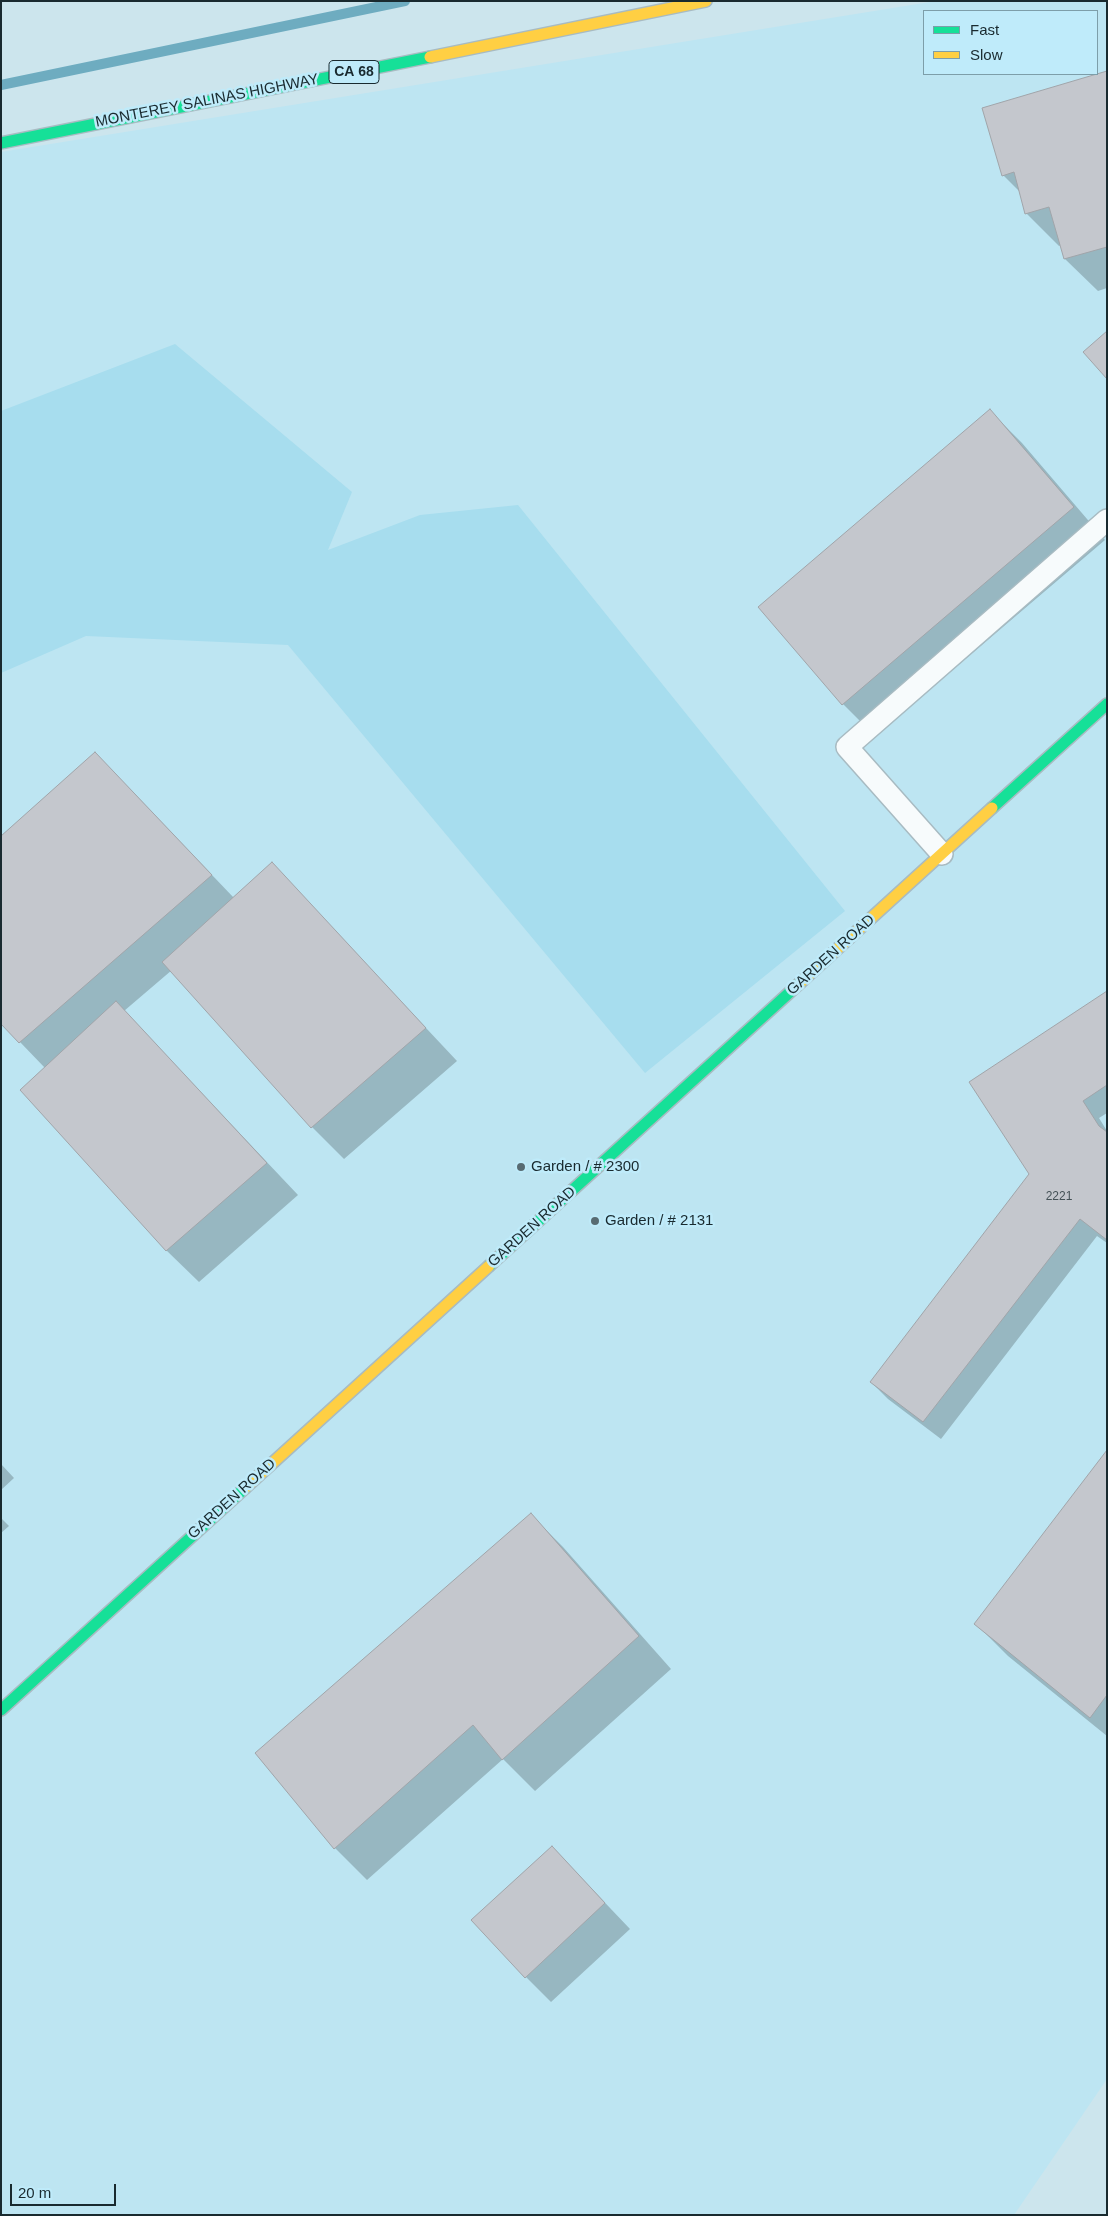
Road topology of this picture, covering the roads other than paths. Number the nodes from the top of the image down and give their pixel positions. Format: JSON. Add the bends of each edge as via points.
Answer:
{"nodes":[{"id":1,"x":706,"y":1,"type":"edge"},
{"id":2,"x":1,"y":142,"type":"edge"},
{"id":3,"x":1107,"y":520,"type":"edge"},
{"id":4,"x":1107,"y":704,"type":"edge"},
{"id":5,"x":942,"y":854,"type":"junction"},
{"id":6,"x":1,"y":1710,"type":"edge"}],
"edges":[{"from":1,"to":2,"type":"main road","name":"MONTEREY SALINAS HIGHWAY","number":"CA 68"},
{"from":3,"to":5,"type":"lane","via":[[847,747]]},
{"from":4,"to":5,"type":"main road","name":"GARDEN ROAD"},
{"from":5,"to":6,"type":"main road","name":"GARDEN ROAD"}]}
